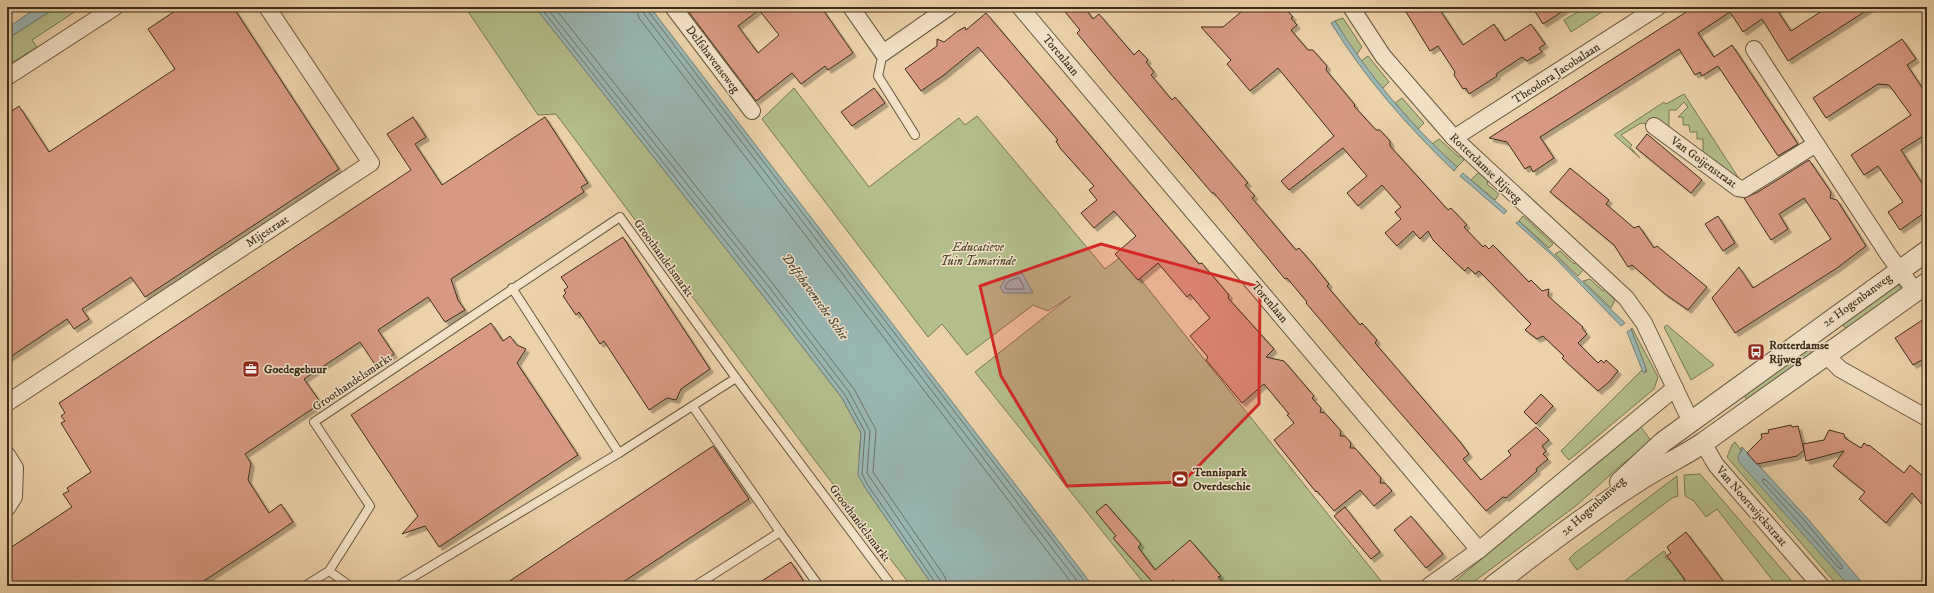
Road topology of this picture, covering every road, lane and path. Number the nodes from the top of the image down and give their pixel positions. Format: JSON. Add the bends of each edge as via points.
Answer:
{"nodes":[{"id":1,"x":115,"y":7,"type":"edge"},
{"id":2,"x":267,"y":7,"type":"edge"},
{"id":3,"x":673,"y":7,"type":"edge"},
{"id":4,"x":851,"y":7,"type":"edge"},
{"id":5,"x":949,"y":7,"type":"edge"},
{"id":6,"x":1020,"y":7,"type":"edge"},
{"id":7,"x":1351,"y":7,"type":"edge"},
{"id":8,"x":1658,"y":7,"type":"edge"},
{"id":9,"x":1754,"y":49,"type":"dead end"},
{"id":10,"x":883,"y":53,"type":"junction"},
{"id":11,"x":7,"y":77,"type":"edge"},
{"id":12,"x":752,"y":111,"type":"dead end"},
{"id":13,"x":1654,"y":126,"type":"dead end"},
{"id":14,"x":915,"y":134,"type":"dead end"},
{"id":15,"x":1454,"y":138,"type":"junction"},
{"id":16,"x":1816,"y":144,"type":"junction"},
{"id":17,"x":1927,"y":251,"type":"edge"},
{"id":18,"x":1899,"y":270,"type":"junction"},
{"id":19,"x":1921,"y":287,"type":"edge"},
{"id":20,"x":512,"y":288,"type":"junction"},
{"id":21,"x":1812,"y":334,"type":"junction"},
{"id":22,"x":1826,"y":355,"type":"junction"},
{"id":23,"x":736,"y":378,"type":"junction"},
{"id":24,"x":1675,"y":388,"type":"junction"},
{"id":25,"x":7,"y":403,"type":"edge"},
{"id":26,"x":692,"y":407,"type":"junction"},
{"id":27,"x":1927,"y":418,"type":"edge"},
{"id":28,"x":1691,"y":422,"type":"junction"},
{"id":29,"x":1703,"y":443,"type":"junction"},
{"id":30,"x":619,"y":453,"type":"junction"},
{"id":31,"x":7,"y":455,"type":"edge"},
{"id":32,"x":7,"y":508,"type":"edge"},
{"id":33,"x":780,"y":532,"type":"junction"},
{"id":34,"x":1558,"y":537,"type":"junction"},
{"id":35,"x":1479,"y":550,"type":"junction"},
{"id":36,"x":329,"y":571,"type":"junction"},
{"id":37,"x":304,"y":586,"type":"edge"},
{"id":38,"x":350,"y":586,"type":"edge"},
{"id":39,"x":398,"y":586,"type":"edge"},
{"id":40,"x":695,"y":586,"type":"edge"},
{"id":41,"x":819,"y":586,"type":"edge"},
{"id":42,"x":892,"y":586,"type":"edge"},
{"id":43,"x":1429,"y":586,"type":"edge"},
{"id":44,"x":1493,"y":586,"type":"edge"},
{"id":45,"x":1821,"y":586,"type":"edge"}],
"edges":[{"from":1,"to":11,"type":"street"},
{"from":2,"to":25,"type":"street","name":"Mijestraat","via":[[371,163]]},
{"from":3,"to":12,"type":"street","name":"Delfshavenseweg"},
{"from":4,"to":10,"type":"street"},
{"from":5,"to":10,"type":"street"},
{"from":6,"to":35,"type":"street","name":"Torenlaan"},
{"from":7,"to":15,"type":"street","name":"Rotterdamse Rijweg","via":[[1383,56]]},
{"from":8,"to":15,"type":"street","name":"Theodora Jacobalaan"},
{"from":9,"to":16,"type":"street"},
{"from":10,"to":14,"type":"lane","via":[[878,76]]},
{"from":13,"to":16,"type":"street","name":"Van Goijenstraat","via":[[1738,188],[1744,189]]},
{"from":15,"to":24,"type":"street","name":"Rotterdamse Rijweg","via":[[1626,298],[1644,322]]},
{"from":16,"to":18,"type":"street"},
{"from":17,"to":18,"type":"street","name":"2e Hogenbanweg"},
{"from":18,"to":19,"type":"street"},
{"from":18,"to":21,"type":"street","name":"2e Hogenbanweg"},
{"from":19,"to":22,"type":"street","name":"2e Hogenbanweg"},
{"from":20,"to":23,"type":"lane","name":"Groothandelsmarkt","via":[[620,217]]},
{"from":20,"to":30,"type":"lane"},
{"from":20,"to":36,"type":"lane","name":"Groothandelsmarkt","via":[[314,422],[370,506]]},
{"from":21,"to":22,"type":"street"},
{"from":21,"to":28,"type":"street","name":"2e Hogenbanweg"},
{"from":22,"to":27,"type":"street","via":[[1840,369]]},
{"from":22,"to":29,"type":"street","name":"2e Hogenbanweg"},
{"from":23,"to":26,"type":"lane"},
{"from":23,"to":42,"type":"lane","name":"Groothandelsmarkt"},
{"from":24,"to":28,"type":"street","name":"Rotterdamse Rijweg"},
{"from":24,"to":35,"type":"street"},
{"from":26,"to":30,"type":"lane"},
{"from":26,"to":33,"type":"lane"},
{"from":28,"to":29,"type":"street","name":"Van Noortwijckstraat"},
{"from":28,"to":34,"type":"street","name":"2e Hogenbanweg","via":[[1663,442]]},
{"from":29,"to":34,"type":"street","name":"2e Hogenbanweg","via":[[1638,481]]},
{"from":29,"to":45,"type":"street","name":"Van Noortwijckstraat","via":[[1716,465]]},
{"from":30,"to":39,"type":"lane"},
{"from":31,"to":32,"type":"street","via":[[15,468],[14,497]]},
{"from":33,"to":40,"type":"lane"},
{"from":33,"to":41,"type":"lane"},
{"from":34,"to":44,"type":"street"},
{"from":35,"to":43,"type":"street"},
{"from":36,"to":37,"type":"lane","name":"Groothandelsmarkt"},
{"from":36,"to":38,"type":"lane"}]}
